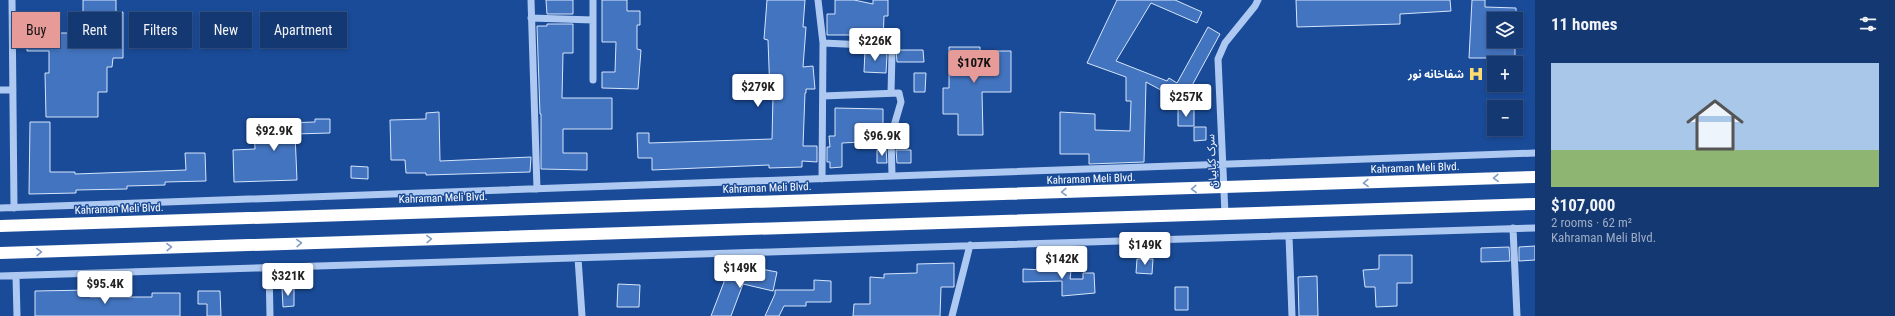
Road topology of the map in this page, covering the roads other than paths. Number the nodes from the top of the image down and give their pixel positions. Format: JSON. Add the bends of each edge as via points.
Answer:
{"nodes":[{"id":1,"x":12,"y":0,"type":"edge"},
{"id":2,"x":531,"y":0,"type":"edge"},
{"id":3,"x":592,"y":0,"type":"edge"},
{"id":4,"x":818,"y":0,"type":"edge"},
{"id":5,"x":1258,"y":0,"type":"edge"},
{"id":6,"x":531,"y":18,"type":"junction"},
{"id":7,"x":593,"y":20,"type":"junction"},
{"id":8,"x":822,"y":43,"type":"junction"},
{"id":9,"x":593,"y":80,"type":"dead end"},
{"id":10,"x":0,"y":90,"type":"edge"},
{"id":11,"x":13,"y":90,"type":"junction"},
{"id":12,"x":892,"y":93,"type":"junction"},
{"id":13,"x":823,"y":96,"type":"junction"},
{"id":14,"x":1535,"y":153,"type":"edge"},
{"id":15,"x":1224,"y":164,"type":"junction"},
{"id":16,"x":892,"y":176,"type":"junction"},
{"id":17,"x":1535,"y":177,"type":"edge"},
{"id":18,"x":822,"y":179,"type":"junction"},
{"id":19,"x":1225,"y":188,"type":"junction"},
{"id":20,"x":537,"y":189,"type":"junction"},
{"id":21,"x":1535,"y":204,"type":"edge"},
{"id":22,"x":0,"y":208,"type":"edge"},
{"id":23,"x":14,"y":208,"type":"junction"},
{"id":24,"x":1225,"y":214,"type":"junction"},
{"id":25,"x":0,"y":226,"type":"edge"},
{"id":26,"x":1513,"y":228,"type":"junction"},
{"id":27,"x":1535,"y":228,"type":"edge"},
{"id":28,"x":1289,"y":236,"type":"junction"},
{"id":29,"x":970,"y":246,"type":"junction"},
{"id":30,"x":0,"y":253,"type":"edge"},
{"id":31,"x":578,"y":258,"type":"junction"},
{"id":32,"x":269,"y":268,"type":"junction"},
{"id":33,"x":0,"y":276,"type":"edge"},
{"id":34,"x":16,"y":276,"type":"junction"},
{"id":35,"x":17,"y":316,"type":"edge"},
{"id":36,"x":270,"y":316,"type":"edge"},
{"id":37,"x":582,"y":316,"type":"edge"},
{"id":38,"x":952,"y":316,"type":"edge"},
{"id":39,"x":1292,"y":316,"type":"edge"},
{"id":40,"x":1517,"y":316,"type":"edge"}],
"edges":[{"from":1,"to":11,"type":"street"},
{"from":2,"to":6,"type":"street"},
{"from":3,"to":7,"type":"street"},
{"from":4,"to":8,"type":"street"},
{"from":5,"to":15,"type":"street","name":"سرک کبابیان","via":[[1225,43],[1218,59]]},
{"from":6,"to":7,"type":"street"},
{"from":6,"to":20,"type":"street"},
{"from":7,"to":9,"type":"street"},
{"from":8,"to":12,"type":"street","via":[[887,46],[892,53]]},
{"from":8,"to":13,"type":"street"},
{"from":10,"to":11,"type":"street"},
{"from":11,"to":23,"type":"street"},
{"from":12,"to":13,"type":"street"},
{"from":12,"to":16,"type":"street","via":[[899,93],[901,97],[891,136]]},
{"from":13,"to":18,"type":"street"},
{"from":14,"to":15,"type":"street"},
{"from":15,"to":16,"type":"street"},
{"from":15,"to":19,"type":"street","name":"سرک کبابیان"},
{"from":16,"to":18,"type":"street"},
{"from":17,"to":19,"type":"highway","name":"Kahraman Meli Blvd.","one_way":true},
{"from":18,"to":20,"type":"street"},
{"from":19,"to":24,"type":"street","name":"سرک کبابیان"},
{"from":19,"to":25,"type":"highway","name":"Kahraman Meli Blvd.","one_way":true},
{"from":20,"to":23,"type":"street"},
{"from":21,"to":24,"type":"highway"},
{"from":22,"to":23,"type":"street"},
{"from":30,"to":24,"type":"highway","one_way":true},
{"from":26,"to":27,"type":"street"},
{"from":26,"to":28,"type":"street"},
{"from":26,"to":40,"type":"street"},
{"from":28,"to":29,"type":"street"},
{"from":28,"to":39,"type":"street"},
{"from":29,"to":31,"type":"street"},
{"from":29,"to":38,"type":"street"},
{"from":31,"to":32,"type":"street"},
{"from":31,"to":37,"type":"street"},
{"from":32,"to":34,"type":"street"},
{"from":32,"to":36,"type":"street"},
{"from":33,"to":34,"type":"street"},
{"from":34,"to":35,"type":"street"}]}
